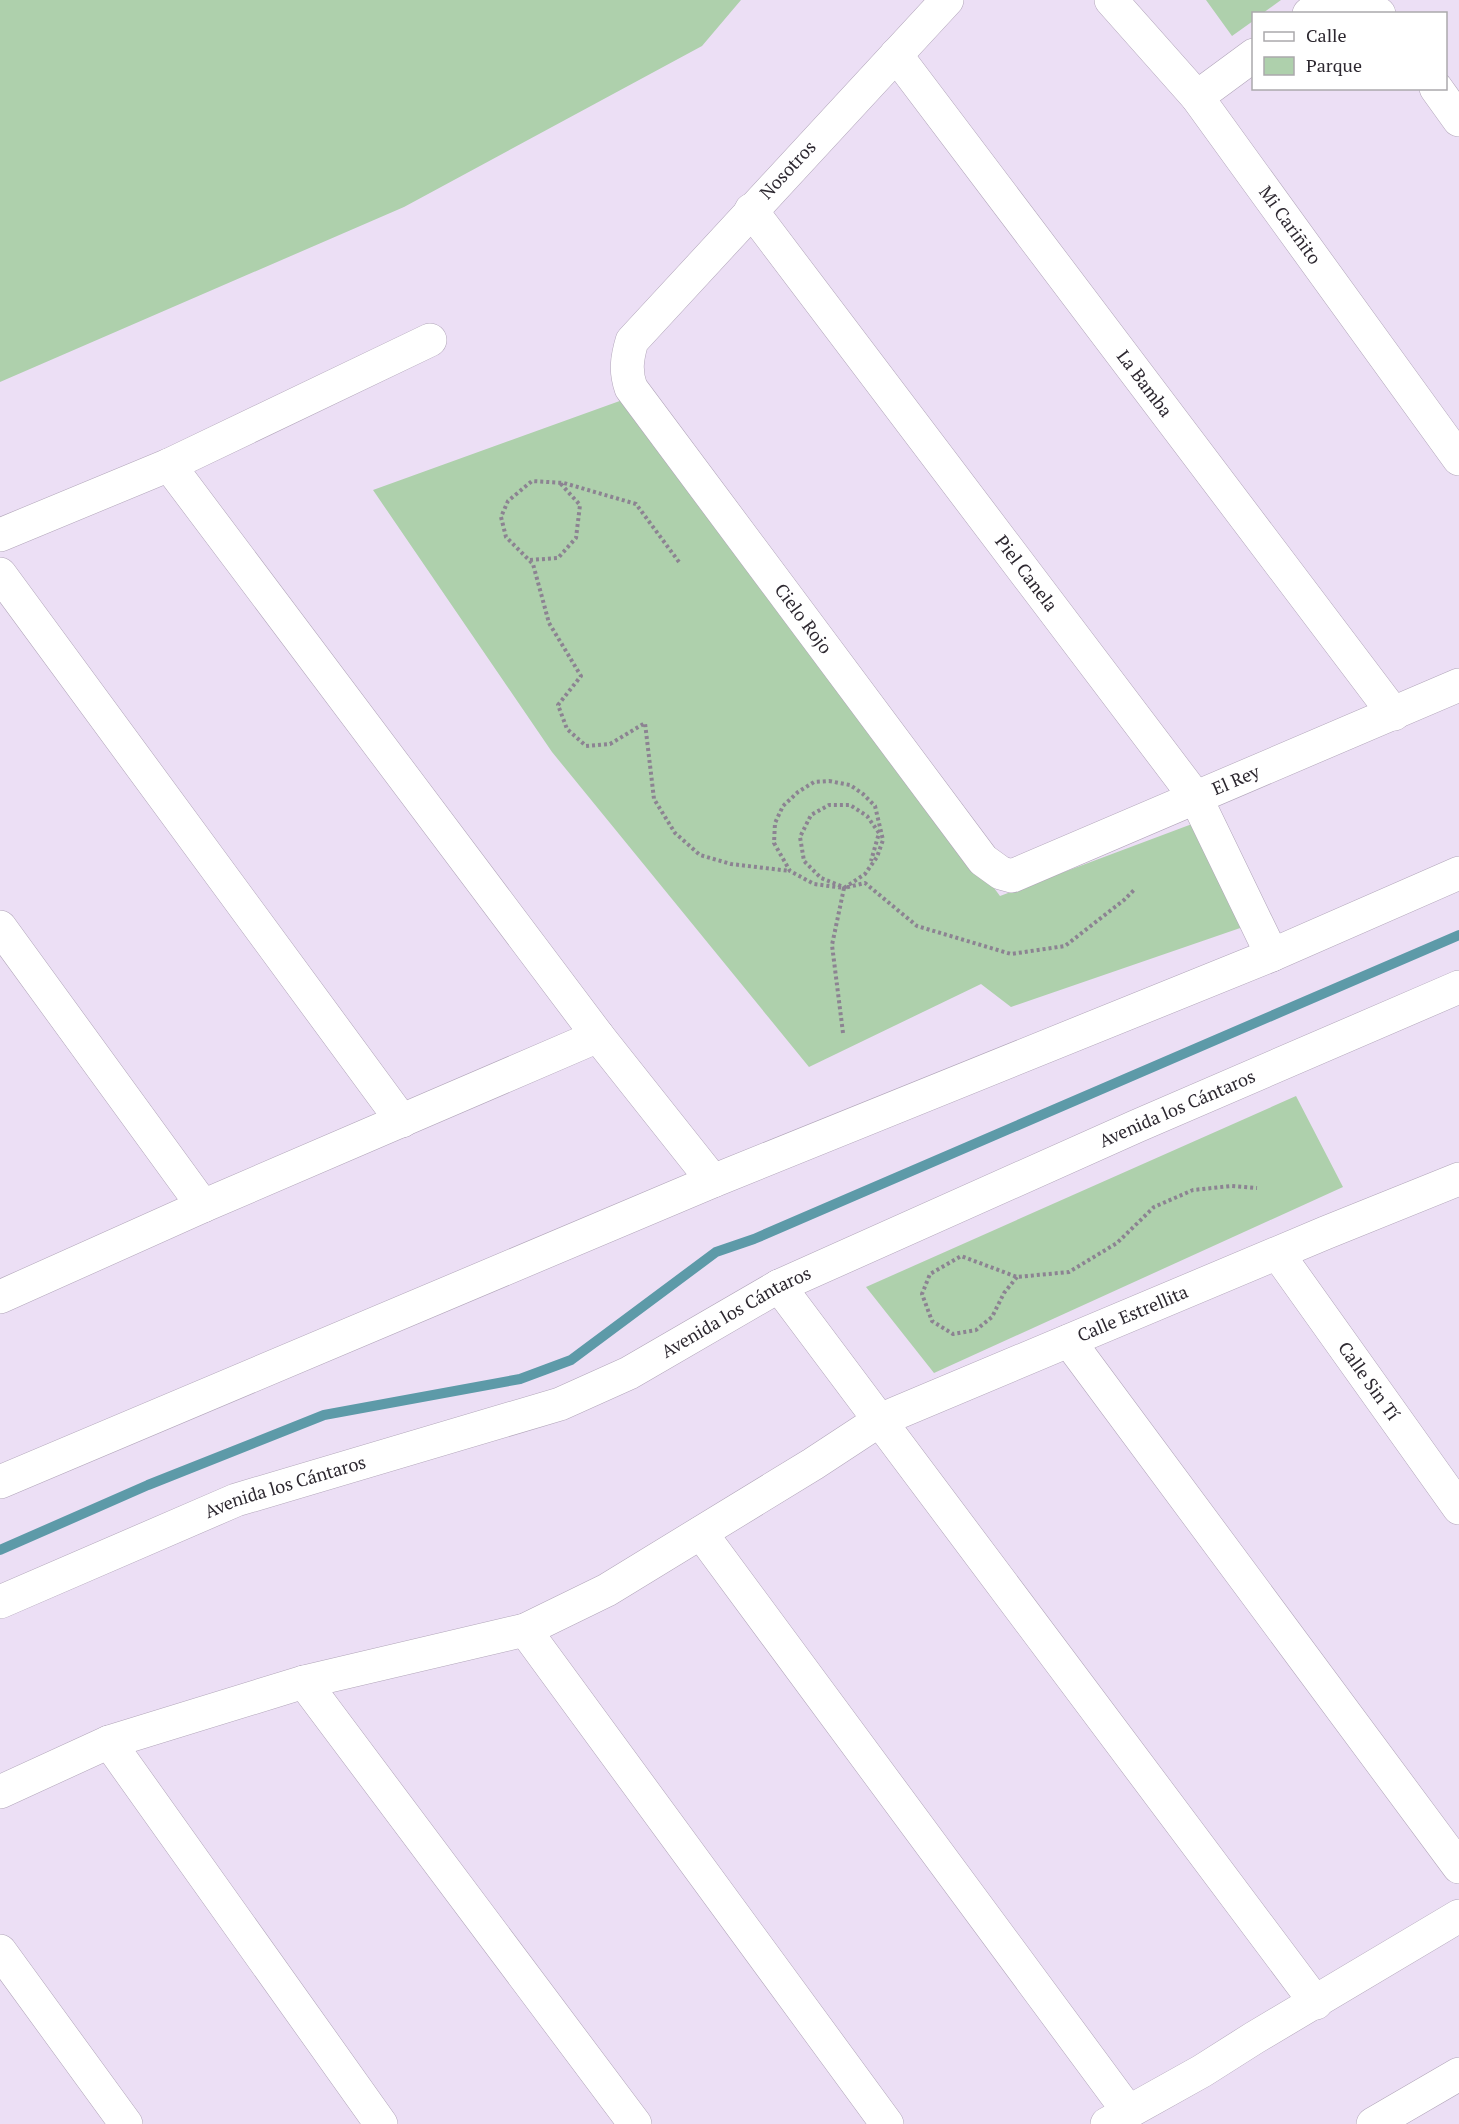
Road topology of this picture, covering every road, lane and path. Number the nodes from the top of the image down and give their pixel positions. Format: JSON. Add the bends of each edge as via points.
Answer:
{"nodes":[{"id":1,"x":946,"y":0,"type":"edge"},
{"id":2,"x":1111,"y":0,"type":"edge"},
{"id":3,"x":1312,"y":12,"type":"edge"},
{"id":4,"x":1375,"y":12,"type":"edge"},
{"id":5,"x":896,"y":55,"type":"junction"},
{"id":6,"x":1252,"y":57,"type":"edge"},
{"id":7,"x":1437,"y":90,"type":"edge"},
{"id":8,"x":1197,"y":98,"type":"junction"},
{"id":9,"x":1459,"y":120,"type":"edge"},
{"id":10,"x":751,"y":210,"type":"junction"},
{"id":11,"x":430,"y":340,"type":"dead end"},
{"id":12,"x":632,"y":341,"type":"joint"},
{"id":13,"x":1459,"y":459,"type":"edge"},
{"id":14,"x":169,"y":465,"type":"junction"},
{"id":15,"x":559,"y":483,"type":"junction"},
{"id":16,"x":0,"y":535,"type":"edge"},
{"id":17,"x":529,"y":560,"type":"junction"},
{"id":18,"x":679,"y":562,"type":"dead end"},
{"id":19,"x":0,"y":574,"type":"edge"},
{"id":20,"x":1459,"y":685,"type":"edge"},
{"id":21,"x":1394,"y":714,"type":"junction"},
{"id":22,"x":1196,"y":798,"type":"junction"},
{"id":23,"x":790,"y":872,"type":"junction"},
{"id":24,"x":1459,"y":873,"type":"edge"},
{"id":25,"x":865,"y":874,"type":"junction"},
{"id":26,"x":1012,"y":876,"type":"joint"},
{"id":27,"x":844,"y":888,"type":"junction"},
{"id":28,"x":1135,"y":890,"type":"dead end"},
{"id":29,"x":0,"y":927,"type":"edge"},
{"id":30,"x":1272,"y":954,"type":"junction"},
{"id":31,"x":1459,"y":987,"type":"edge"},
{"id":32,"x":843,"y":1033,"type":"dead end"},
{"id":33,"x":598,"y":1036,"type":"junction"},
{"id":34,"x":402,"y":1121,"type":"junction"},
{"id":35,"x":1459,"y":1179,"type":"edge"},
{"id":36,"x":713,"y":1181,"type":"junction"},
{"id":37,"x":1257,"y":1188,"type":"dead end"},
{"id":38,"x":203,"y":1206,"type":"junction"},
{"id":39,"x":1278,"y":1254,"type":"junction"},
{"id":40,"x":1017,"y":1277,"type":"junction"},
{"id":41,"x":779,"y":1286,"type":"junction"},
{"id":42,"x":4,"y":1287,"type":"edge"},
{"id":43,"x":1069,"y":1341,"type":"junction"},
{"id":44,"x":880,"y":1420,"type":"junction"},
{"id":45,"x":0,"y":1482,"type":"edge"},
{"id":46,"x":1459,"y":1508,"type":"edge"},
{"id":47,"x":701,"y":1533,"type":"junction"},
{"id":48,"x":0,"y":1602,"type":"edge"},
{"id":49,"x":525,"y":1630,"type":"junction"},
{"id":50,"x":304,"y":1682,"type":"junction"},
{"id":51,"x":109,"y":1742,"type":"junction"},
{"id":52,"x":0,"y":1792,"type":"edge"},
{"id":53,"x":1459,"y":1867,"type":"edge"},
{"id":54,"x":1459,"y":1916,"type":"edge"},
{"id":55,"x":0,"y":1952,"type":"edge"},
{"id":56,"x":1316,"y":2003,"type":"junction"},
{"id":57,"x":1459,"y":2074,"type":"edge"},
{"id":58,"x":1117,"y":2117,"type":"edge"},
{"id":59,"x":126,"y":2124,"type":"edge"},
{"id":60,"x":381,"y":2124,"type":"edge"},
{"id":61,"x":635,"y":2124,"type":"edge"},
{"id":62,"x":887,"y":2124,"type":"edge"},
{"id":63,"x":1373,"y":2124,"type":"edge"}],
"edges":[{"from":1,"to":5,"type":"street","name":"Nosotros"},
{"from":2,"to":8,"type":"street","name":"Mi Cariñito"},
{"from":3,"to":4,"type":"street","via":[[1339,2],[1357,2]]},
{"from":5,"to":10,"type":"street","name":"Nosotros"},
{"from":5,"to":21,"type":"street","name":"La Bamba"},
{"from":6,"to":8,"type":"street"},
{"from":7,"to":9,"type":"street"},
{"from":8,"to":13,"type":"street","name":"Mi Cariñito"},
{"from":10,"to":12,"type":"street","name":"Nosotros"},
{"from":10,"to":22,"type":"street","name":"Piel Canela"},
{"from":11,"to":14,"type":"street"},
{"from":12,"to":26,"type":"street","name":"Cielo Rojo","via":[[626,374],[631,388],[983,860],[991,868]]},
{"from":14,"to":16,"type":"street"},
{"from":14,"to":33,"type":"street"},
{"from":15,"to":17,"type":"path","via":[[580,505],[576,538],[558,558]]},
{"from":15,"to":17,"type":"path","via":[[532,481],[508,501],[501,517],[506,537]]},
{"from":15,"to":18,"type":"path","via":[[636,504]]},
{"from":17,"to":23,"type":"path","via":[[549,623],[581,676],[558,705],[567,729],[586,746],[610,744],[645,723],[654,799],[675,833],[700,855],[731,864]]},
{"from":19,"to":34,"type":"street"},
{"from":20,"to":21,"type":"street","name":"El Rey"},
{"from":21,"to":22,"type":"street","name":"El Rey"},
{"from":22,"to":26,"type":"street","name":"El Rey"},
{"from":22,"to":30,"type":"street","name":"Piel Canela"},
{"from":23,"to":25,"type":"path","via":[[774,843],[775,824],[783,806],[798,792],[814,782],[829,781],[850,785],[875,806],[883,840]]},
{"from":23,"to":27,"type":"path","via":[[814,884]]},
{"from":24,"to":30,"type":"street"},
{"from":25,"to":27,"type":"path"},
{"from":25,"to":27,"type":"path","via":[[879,833],[867,816],[850,805],[830,805],[811,815],[800,837],[804,861],[821,878]]},
{"from":27,"to":28,"type":"path","via":[[866,883],[917,926],[1011,954],[1065,946]]},
{"from":27,"to":32,"type":"path","via":[[832,945]]},
{"from":29,"to":38,"type":"street"},
{"from":30,"to":36,"type":"street"},
{"from":31,"to":41,"type":"street","name":"Avenida los Cántaros"},
{"from":33,"to":34,"type":"street"},
{"from":33,"to":36,"type":"street"},
{"from":34,"to":38,"type":"street"},
{"from":35,"to":39,"type":"street","name":"Calle Estrellita"},
{"from":36,"to":45,"type":"street"},
{"from":37,"to":40,"type":"path","via":[[1193,1190],[1154,1207],[1117,1243],[1069,1272]]},
{"from":38,"to":42,"type":"street"},
{"from":39,"to":43,"type":"street","name":"Calle Estrellita"},
{"from":39,"to":46,"type":"street","name":"Calle Sin Tí"},
{"from":40,"to":40,"type":"path","via":[[992,1317],[976,1330],[953,1334],[932,1321],[922,1294],[930,1274],[961,1256]]},
{"from":41,"to":44,"type":"street"},
{"from":41,"to":48,"type":"street","name":"Avenida los Cántaros","via":[[629,1373],[560,1404],[236,1500]]},
{"from":43,"to":44,"type":"street","name":"Calle Estrellita"},
{"from":43,"to":53,"type":"street"},
{"from":44,"to":47,"type":"street","name":"Calle Estrellita"},
{"from":44,"to":56,"type":"street"},
{"from":47,"to":49,"type":"street","name":"Calle Estrellita","via":[[608,1590]]},
{"from":47,"to":58,"type":"street"},
{"from":49,"to":50,"type":"street","name":"Calle Estrellita"},
{"from":49,"to":62,"type":"street"},
{"from":50,"to":51,"type":"street","name":"Calle Estrellita"},
{"from":50,"to":61,"type":"street"},
{"from":51,"to":52,"type":"street","name":"Calle Estrellita"},
{"from":51,"to":60,"type":"street"},
{"from":54,"to":56,"type":"street"},
{"from":55,"to":59,"type":"street"},
{"from":56,"to":58,"type":"street"},
{"from":57,"to":63,"type":"street"}]}
